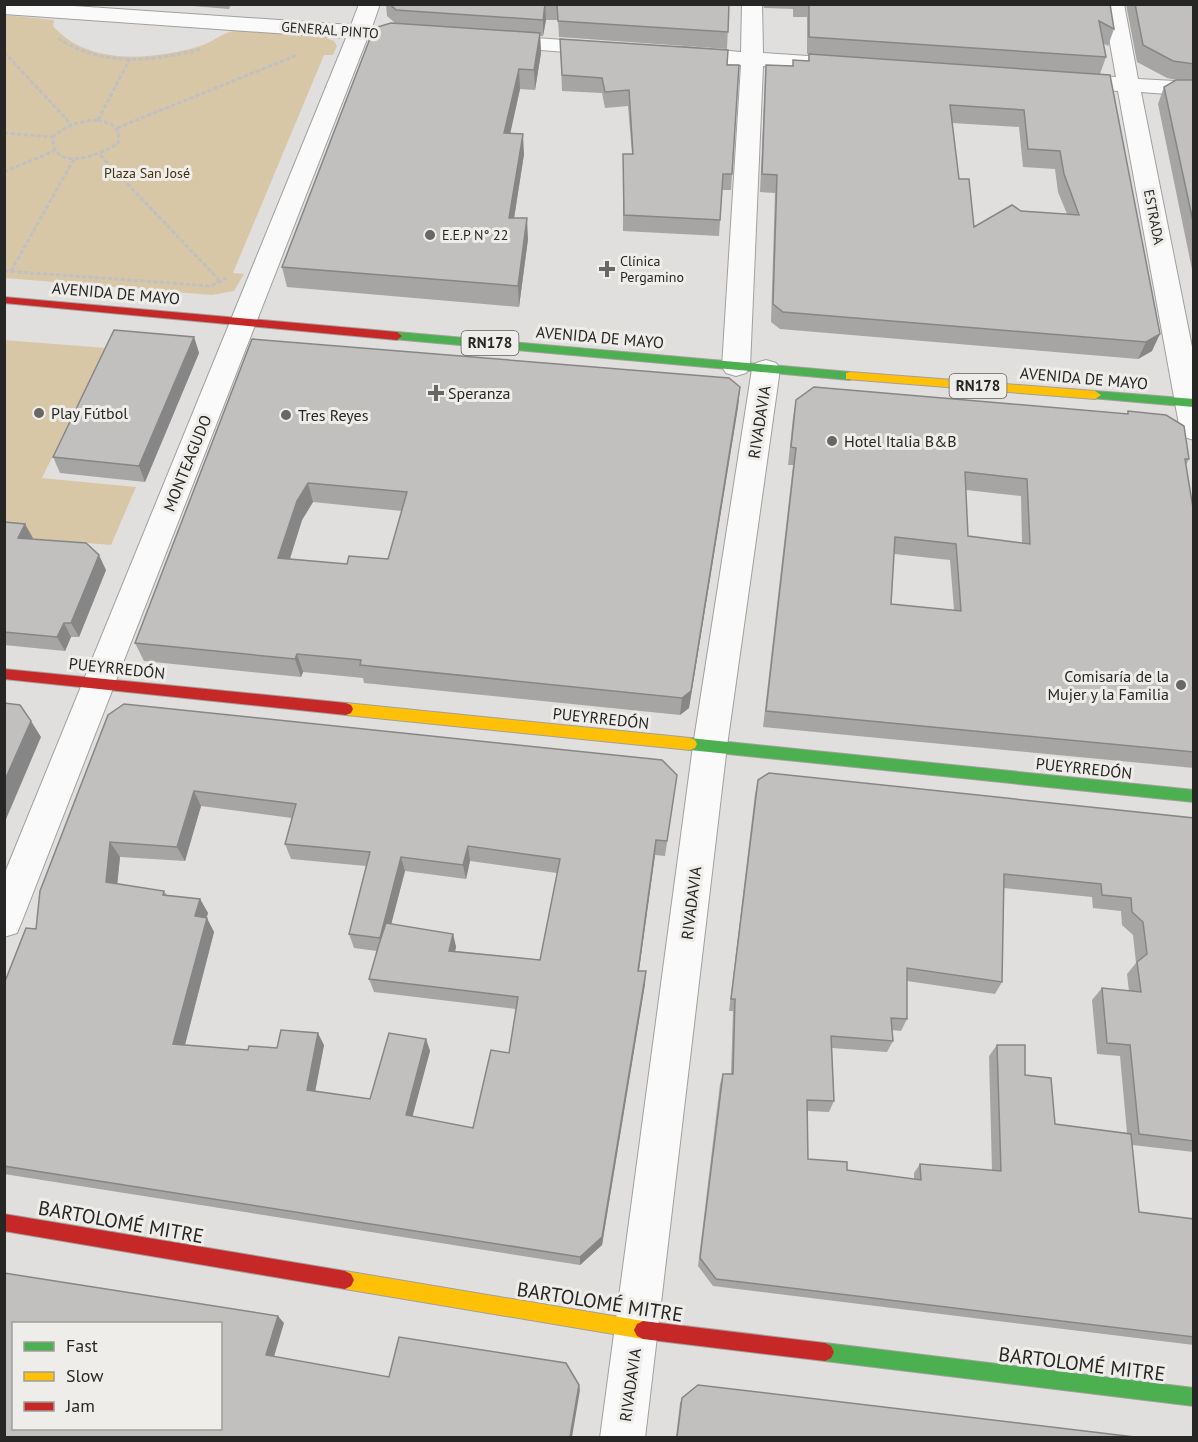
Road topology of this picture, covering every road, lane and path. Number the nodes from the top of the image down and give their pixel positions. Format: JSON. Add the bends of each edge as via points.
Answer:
{"nodes":[{"id":1,"x":370,"y":4,"type":"edge"},
{"id":2,"x":752,"y":4,"type":"edge"},
{"id":3,"x":1113,"y":4,"type":"edge"},
{"id":4,"x":4,"y":8,"type":"edge"},
{"id":5,"x":51,"y":30,"type":"dead end"},
{"id":6,"x":359,"y":32,"type":"junction"},
{"id":7,"x":442,"y":38,"type":"edge"},
{"id":8,"x":478,"y":40,"type":"edge"},
{"id":9,"x":207,"y":47,"type":"dead end"},
{"id":10,"x":621,"y":50,"type":"edge"},
{"id":11,"x":4,"y":52,"type":"edge"},
{"id":12,"x":303,"y":52,"type":"dead end"},
{"id":13,"x":657,"y":52,"type":"edge"},
{"id":14,"x":131,"y":58,"type":"junction"},
{"id":15,"x":752,"y":59,"type":"junction"},
{"id":16,"x":858,"y":66,"type":"edge"},
{"id":17,"x":1046,"y":79,"type":"edge"},
{"id":18,"x":1129,"y":85,"type":"junction"},
{"id":19,"x":1194,"y":88,"type":"edge"},
{"id":20,"x":98,"y":120,"type":"junction"},
{"id":21,"x":71,"y":124,"type":"junction"},
{"id":22,"x":117,"y":128,"type":"junction"},
{"id":23,"x":4,"y":134,"type":"edge"},
{"id":24,"x":53,"y":137,"type":"junction"},
{"id":25,"x":54,"y":152,"type":"junction"},
{"id":26,"x":100,"y":155,"type":"junction"},
{"id":27,"x":74,"y":159,"type":"junction"},
{"id":28,"x":4,"y":172,"type":"edge"},
{"id":29,"x":4,"y":271,"type":"edge"},
{"id":30,"x":11,"y":271,"type":"junction"},
{"id":31,"x":228,"y":277,"type":"dead end"},
{"id":32,"x":221,"y":282,"type":"junction"},
{"id":33,"x":4,"y":300,"type":"edge"},
{"id":34,"x":244,"y":320,"type":"junction"},
{"id":35,"x":751,"y":368,"type":"junction"},
{"id":36,"x":1192,"y":403,"type":"edge"},
{"id":37,"x":1194,"y":430,"type":"edge"},
{"id":38,"x":4,"y":674,"type":"edge"},
{"id":39,"x":99,"y":682,"type":"junction"},
{"id":40,"x":710,"y":746,"type":"junction"},
{"id":41,"x":1194,"y":796,"type":"edge"},
{"id":42,"x":4,"y":921,"type":"edge"},
{"id":43,"x":4,"y":1222,"type":"edge"},
{"id":44,"x":638,"y":1329,"type":"junction"},
{"id":45,"x":1194,"y":1397,"type":"edge"},
{"id":46,"x":622,"y":1437,"type":"edge"}],
"edges":[{"from":1,"to":6,"type":"street","name":"MONTEAGUDO"},
{"from":2,"to":15,"type":"street","name":"RIVADAVIA"},
{"from":3,"to":18,"type":"street","name":"ESTRADA"},
{"from":4,"to":6,"type":"street","name":"GENERAL PINTO"},
{"from":5,"to":14,"type":"path","via":[[72,48],[105,57]]},
{"from":6,"to":7,"type":"street","name":"GENERAL PINTO"},
{"from":6,"to":34,"type":"street","name":"MONTEAGUDO"},
{"from":8,"to":10,"type":"street"},
{"from":9,"to":14,"type":"path","via":[[160,58]]},
{"from":11,"to":21,"type":"path"},
{"from":12,"to":22,"type":"path"},
{"from":13,"to":15,"type":"street"},
{"from":14,"to":20,"type":"path"},
{"from":15,"to":16,"type":"street"},
{"from":15,"to":35,"type":"street","name":"RIVADAVIA"},
{"from":17,"to":18,"type":"street"},
{"from":18,"to":19,"type":"street"},
{"from":18,"to":36,"type":"street","name":"ESTRADA"},
{"from":20,"to":21,"type":"path"},
{"from":20,"to":22,"type":"path"},
{"from":21,"to":24,"type":"path"},
{"from":22,"to":26,"type":"path","via":[[118,143]]},
{"from":23,"to":24,"type":"path"},
{"from":24,"to":25,"type":"path"},
{"from":25,"to":27,"type":"path"},
{"from":25,"to":28,"type":"path"},
{"from":26,"to":27,"type":"path"},
{"from":26,"to":32,"type":"path"},
{"from":27,"to":30,"type":"path"},
{"from":29,"to":30,"type":"path"},
{"from":30,"to":32,"type":"path","via":[[211,286]]},
{"from":31,"to":32,"type":"path"},
{"from":32,"to":34,"type":"path"},
{"from":33,"to":34,"type":"street","name":"AVENIDA DE MAYO","number":"RN178"},
{"from":34,"to":35,"type":"street","name":"AVENIDA DE MAYO","number":"RN178"},
{"from":34,"to":39,"type":"street","name":"MONTEAGUDO"},
{"from":35,"to":36,"type":"street","name":"AVENIDA DE MAYO","number":"RN178"},
{"from":35,"to":40,"type":"street","name":"RIVADAVIA"},
{"from":36,"to":37,"type":"street","name":"ESTRADA"},
{"from":38,"to":39,"type":"street","name":"PUEYRREDÓN"},
{"from":39,"to":40,"type":"street","name":"PUEYRREDÓN"},
{"from":39,"to":42,"type":"street","name":"MONTEAGUDO"},
{"from":40,"to":41,"type":"street","name":"PUEYRREDÓN"},
{"from":40,"to":44,"type":"street","name":"RIVADAVIA"},
{"from":43,"to":44,"type":"street","name":"BARTOLOMÉ MITRE"},
{"from":44,"to":45,"type":"street","name":"BARTOLOMÉ MITRE"},
{"from":44,"to":46,"type":"street","name":"RIVADAVIA"}]}
